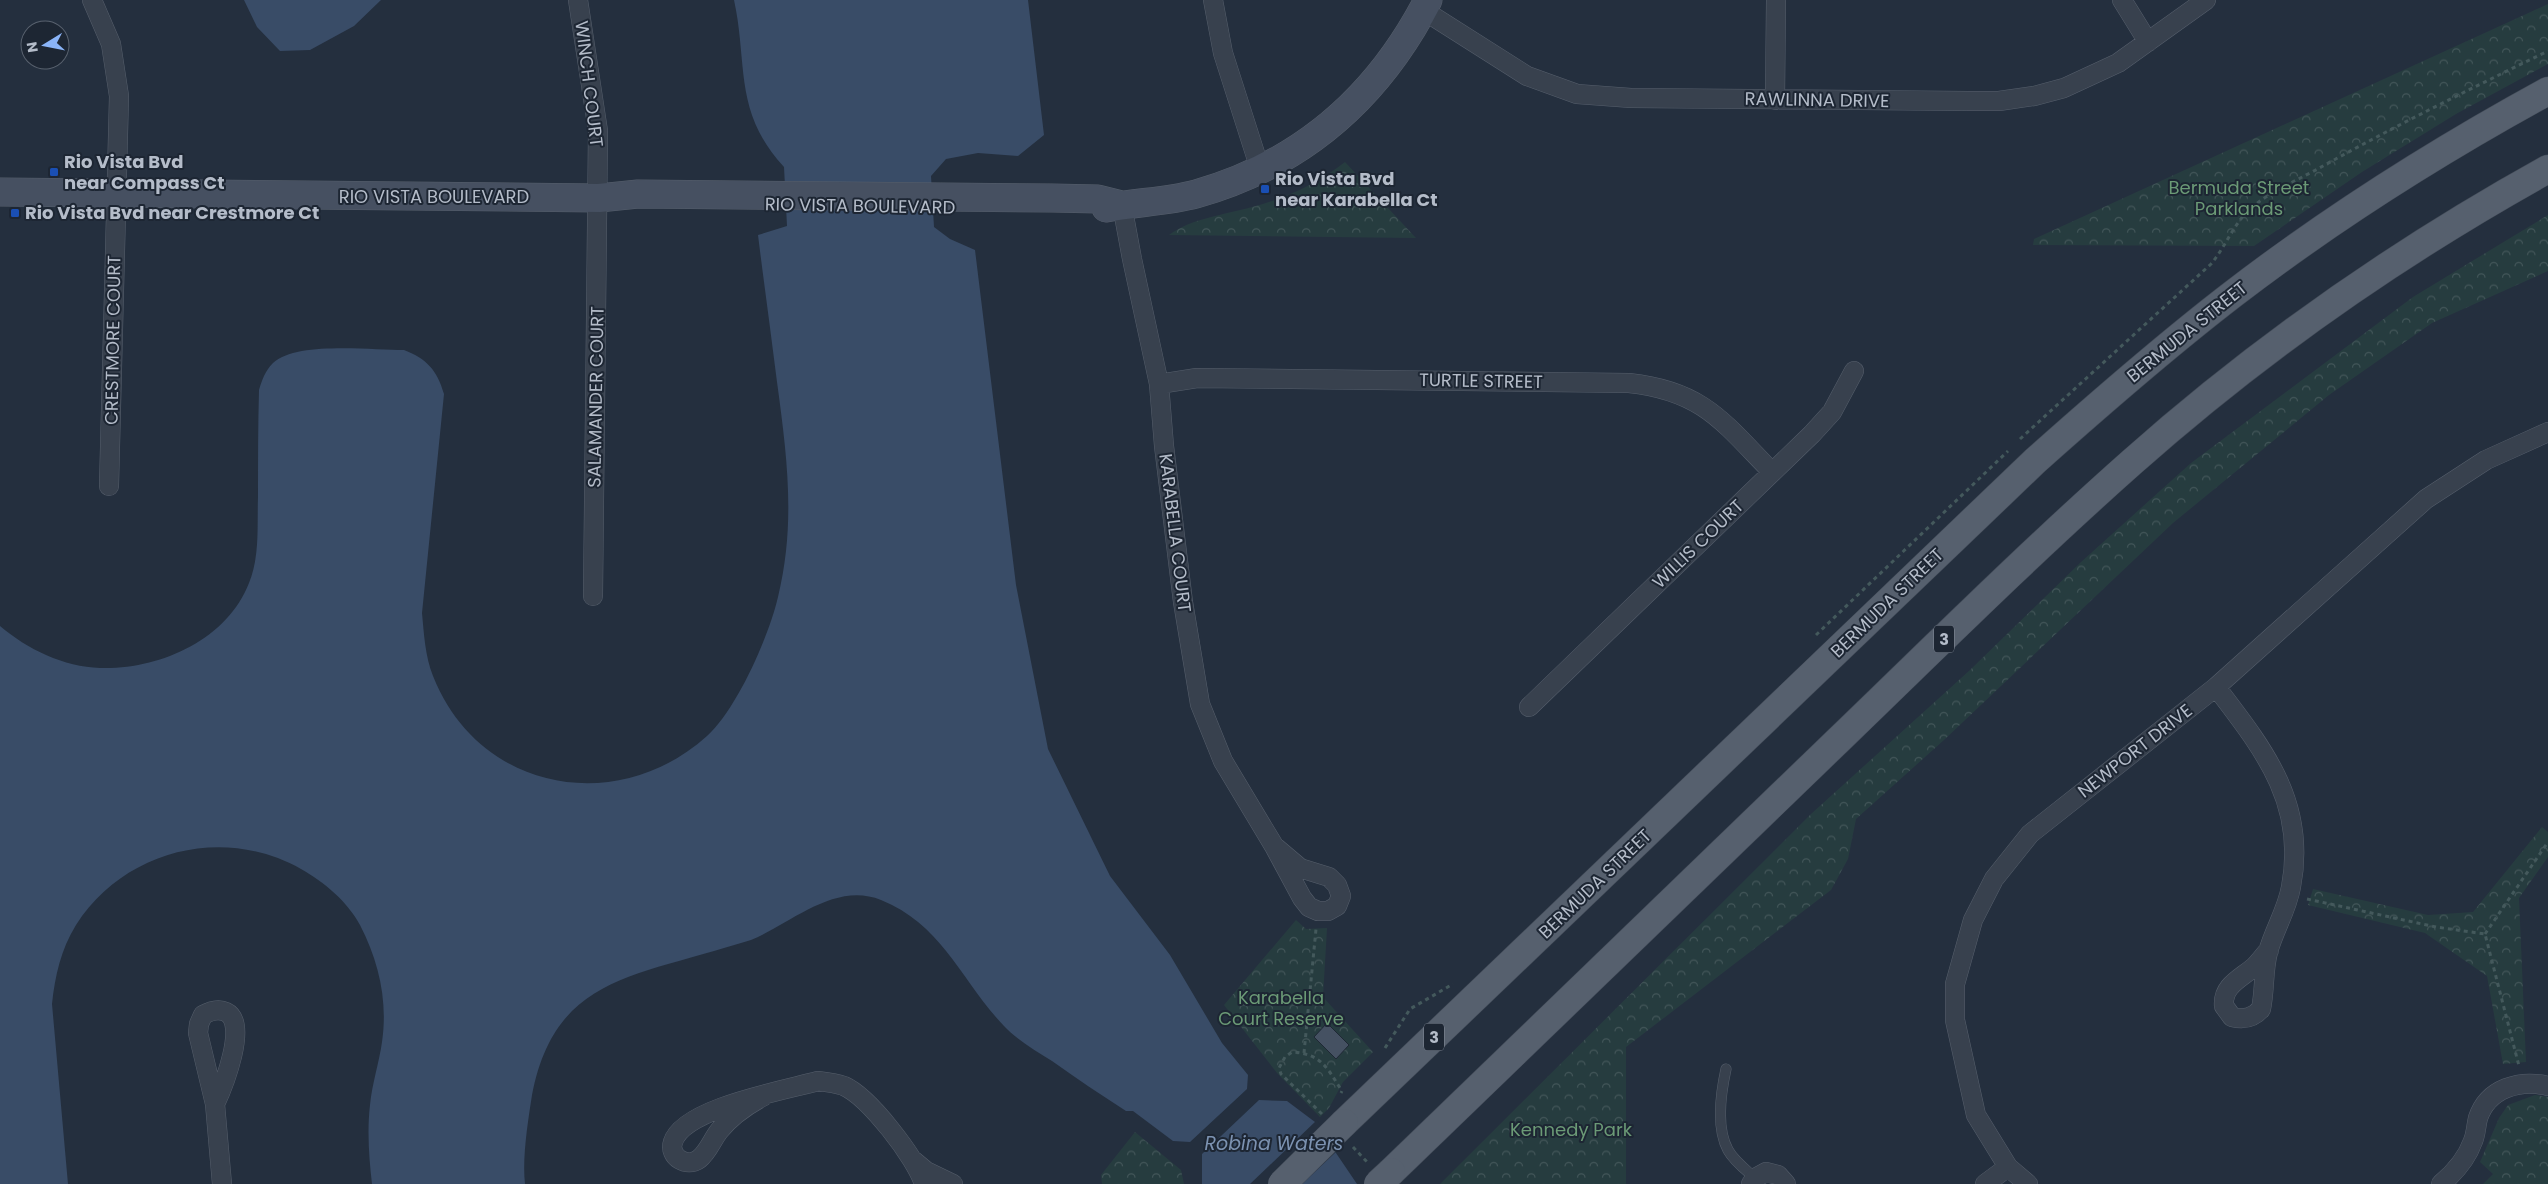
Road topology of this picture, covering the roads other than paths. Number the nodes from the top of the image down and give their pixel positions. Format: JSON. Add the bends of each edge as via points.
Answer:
{"nodes":[{"id":1,"x":92,"y":0,"type":"edge"},
{"id":2,"x":578,"y":0,"type":"edge"},
{"id":3,"x":1213,"y":0,"type":"edge"},
{"id":4,"x":1776,"y":0,"type":"edge"},
{"id":5,"x":2122,"y":0,"type":"edge"},
{"id":6,"x":2206,"y":0,"type":"edge"},
{"id":7,"x":1425,"y":5,"type":"edge"},
{"id":8,"x":2148,"y":42,"type":"junction"},
{"id":9,"x":2548,"y":91,"type":"edge"},
{"id":10,"x":1774,"y":100,"type":"junction"},
{"id":11,"x":1260,"y":169,"type":"junction"},
{"id":12,"x":2548,"y":169,"type":"edge"},
{"id":13,"x":0,"y":192,"type":"edge"},
{"id":14,"x":117,"y":194,"type":"junction"},
{"id":15,"x":599,"y":198,"type":"junction"},
{"id":16,"x":1122,"y":204,"type":"junction"},
{"id":17,"x":1854,"y":371,"type":"dead end"},
{"id":18,"x":1160,"y":384,"type":"junction"},
{"id":19,"x":2548,"y":432,"type":"edge"},
{"id":20,"x":1772,"y":472,"type":"junction"},
{"id":21,"x":109,"y":486,"type":"dead end"},
{"id":22,"x":593,"y":596,"type":"dead end"},
{"id":23,"x":2216,"y":687,"type":"junction"},
{"id":24,"x":1529,"y":707,"type":"dead end"},
{"id":25,"x":1274,"y":846,"type":"junction"},
{"id":26,"x":2268,"y":950,"type":"dead end"},
{"id":27,"x":1726,"y":1069,"type":"dead end"},
{"id":28,"x":2548,"y":1086,"type":"edge"},
{"id":29,"x":764,"y":1096,"type":"junction"},
{"id":30,"x":215,"y":1104,"type":"dead end"},
{"id":31,"x":910,"y":1156,"type":"junction"},
{"id":32,"x":2008,"y":1167,"type":"junction"},
{"id":33,"x":1384,"y":1178,"type":"edge"},
{"id":34,"x":1753,"y":1181,"type":"edge"},
{"id":35,"x":222,"y":1184,"type":"edge"},
{"id":36,"x":924,"y":1184,"type":"edge"},
{"id":37,"x":953,"y":1184,"type":"edge"},
{"id":38,"x":1282,"y":1184,"type":"edge"},
{"id":39,"x":1786,"y":1184,"type":"edge"},
{"id":40,"x":1985,"y":1184,"type":"edge"},
{"id":41,"x":2028,"y":1184,"type":"edge"},
{"id":42,"x":2441,"y":1184,"type":"edge"}],
"edges":[{"from":1,"to":14,"type":"street","name":"CRESTMORE COURT","via":[[111,44],[116,70],[119,123]]},
{"from":2,"to":15,"type":"street","name":"WINCH COURT","via":[[598,131]]},
{"from":3,"to":11,"type":"street","via":[[1223,53]]},
{"from":4,"to":10,"type":"street"},
{"from":5,"to":8,"type":"street"},
{"from":6,"to":8,"type":"street","name":"RAWLINNA DRIVE"},
{"from":7,"to":10,"type":"street","name":"RAWLINNA DRIVE","via":[[1527,76],[1577,94]]},
{"from":7,"to":11,"type":"street","name":"RIO VISTA BOULEVARD","via":[[1395,58],[1361,97],[1324,130]]},
{"from":8,"to":10,"type":"street","name":"RAWLINNA DRIVE","via":[[2118,63],[2064,88],[1999,101]]},
{"from":9,"to":38,"type":"main road","name":"BERMUDA STREET","number":"3","bridge":true,"via":[[2419,166],[2301,244],[2233,294],[2099,404],[1335,1112]]},
{"from":11,"to":16,"type":"street","name":"RIO VISTA BOULEVARD","via":[[1195,194],[1143,204]]},
{"from":12,"to":33,"type":"main road","number":"3","via":[[2406,255],[2323,312],[2262,356],[2134,460],[2002,582]]},
{"from":13,"to":14,"type":"street","name":"RIO VISTA BOULEVARD"},
{"from":14,"to":15,"type":"street","name":"RIO VISTA BOULEVARD"},
{"from":14,"to":21,"type":"street","name":"CRESTMORE COURT"},
{"from":15,"to":16,"type":"street","name":"RIO VISTA BOULEVARD","via":[[638,194],[1098,209]]},
{"from":15,"to":22,"type":"street","name":"SALAMANDER COURT"},
{"from":16,"to":18,"type":"street","name":"KARABELLA COURT"},
{"from":17,"to":20,"type":"street","name":"WILLIS COURT","via":[[1832,412]]},
{"from":18,"to":20,"type":"street","name":"TURTLE STREET","via":[[1197,378],[1629,383],[1656,386],[1700,404],[1722,421]]},
{"from":18,"to":25,"type":"street","name":"KARABELLA COURT","via":[[1164,446],[1183,602],[1200,704],[1222,761]]},
{"from":19,"to":23,"type":"street","name":"NEWPORT DRIVE","via":[[2486,460],[2426,499]]},
{"from":20,"to":24,"type":"street","name":"WILLIS COURT"},
{"from":23,"to":26,"type":"street","via":[[2251,732],[2289,804],[2295,861],[2289,895]]},
{"from":23,"to":32,"type":"street","name":"NEWPORT DRIVE","via":[[2030,834],[1994,879],[1973,920],[1955,984],[1955,1020],[1976,1115]]},
{"from":25,"to":25,"type":"street","name":"KARABELLA COURT","via":[[1300,868],[1329,877],[1341,896],[1337,906],[1328,911],[1318,911],[1309,906]]},
{"from":27,"to":34,"type":"lane","via":[[1721,1094],[1724,1140],[1728,1150]]},
{"from":28,"to":42,"type":"street","via":[[2528,1083],[2508,1087],[2490,1098],[2478,1117],[2467,1153]]},
{"from":29,"to":29,"type":"street","via":[[749,1104],[727,1124],[698,1160],[690,1163],[674,1156],[673,1141],[684,1126],[716,1109]]},
{"from":29,"to":31,"type":"street","via":[[818,1081],[844,1086],[872,1107]]},
{"from":30,"to":35,"type":"street"},
{"from":31,"to":36,"type":"street"},
{"from":31,"to":37,"type":"street","via":[[926,1171]]},
{"from":32,"to":40,"type":"street"},
{"from":32,"to":41,"type":"street","name":"NEWPORT DRIVE"},
{"from":34,"to":39,"type":"street","via":[[1766,1172],[1772,1172]]}]}
